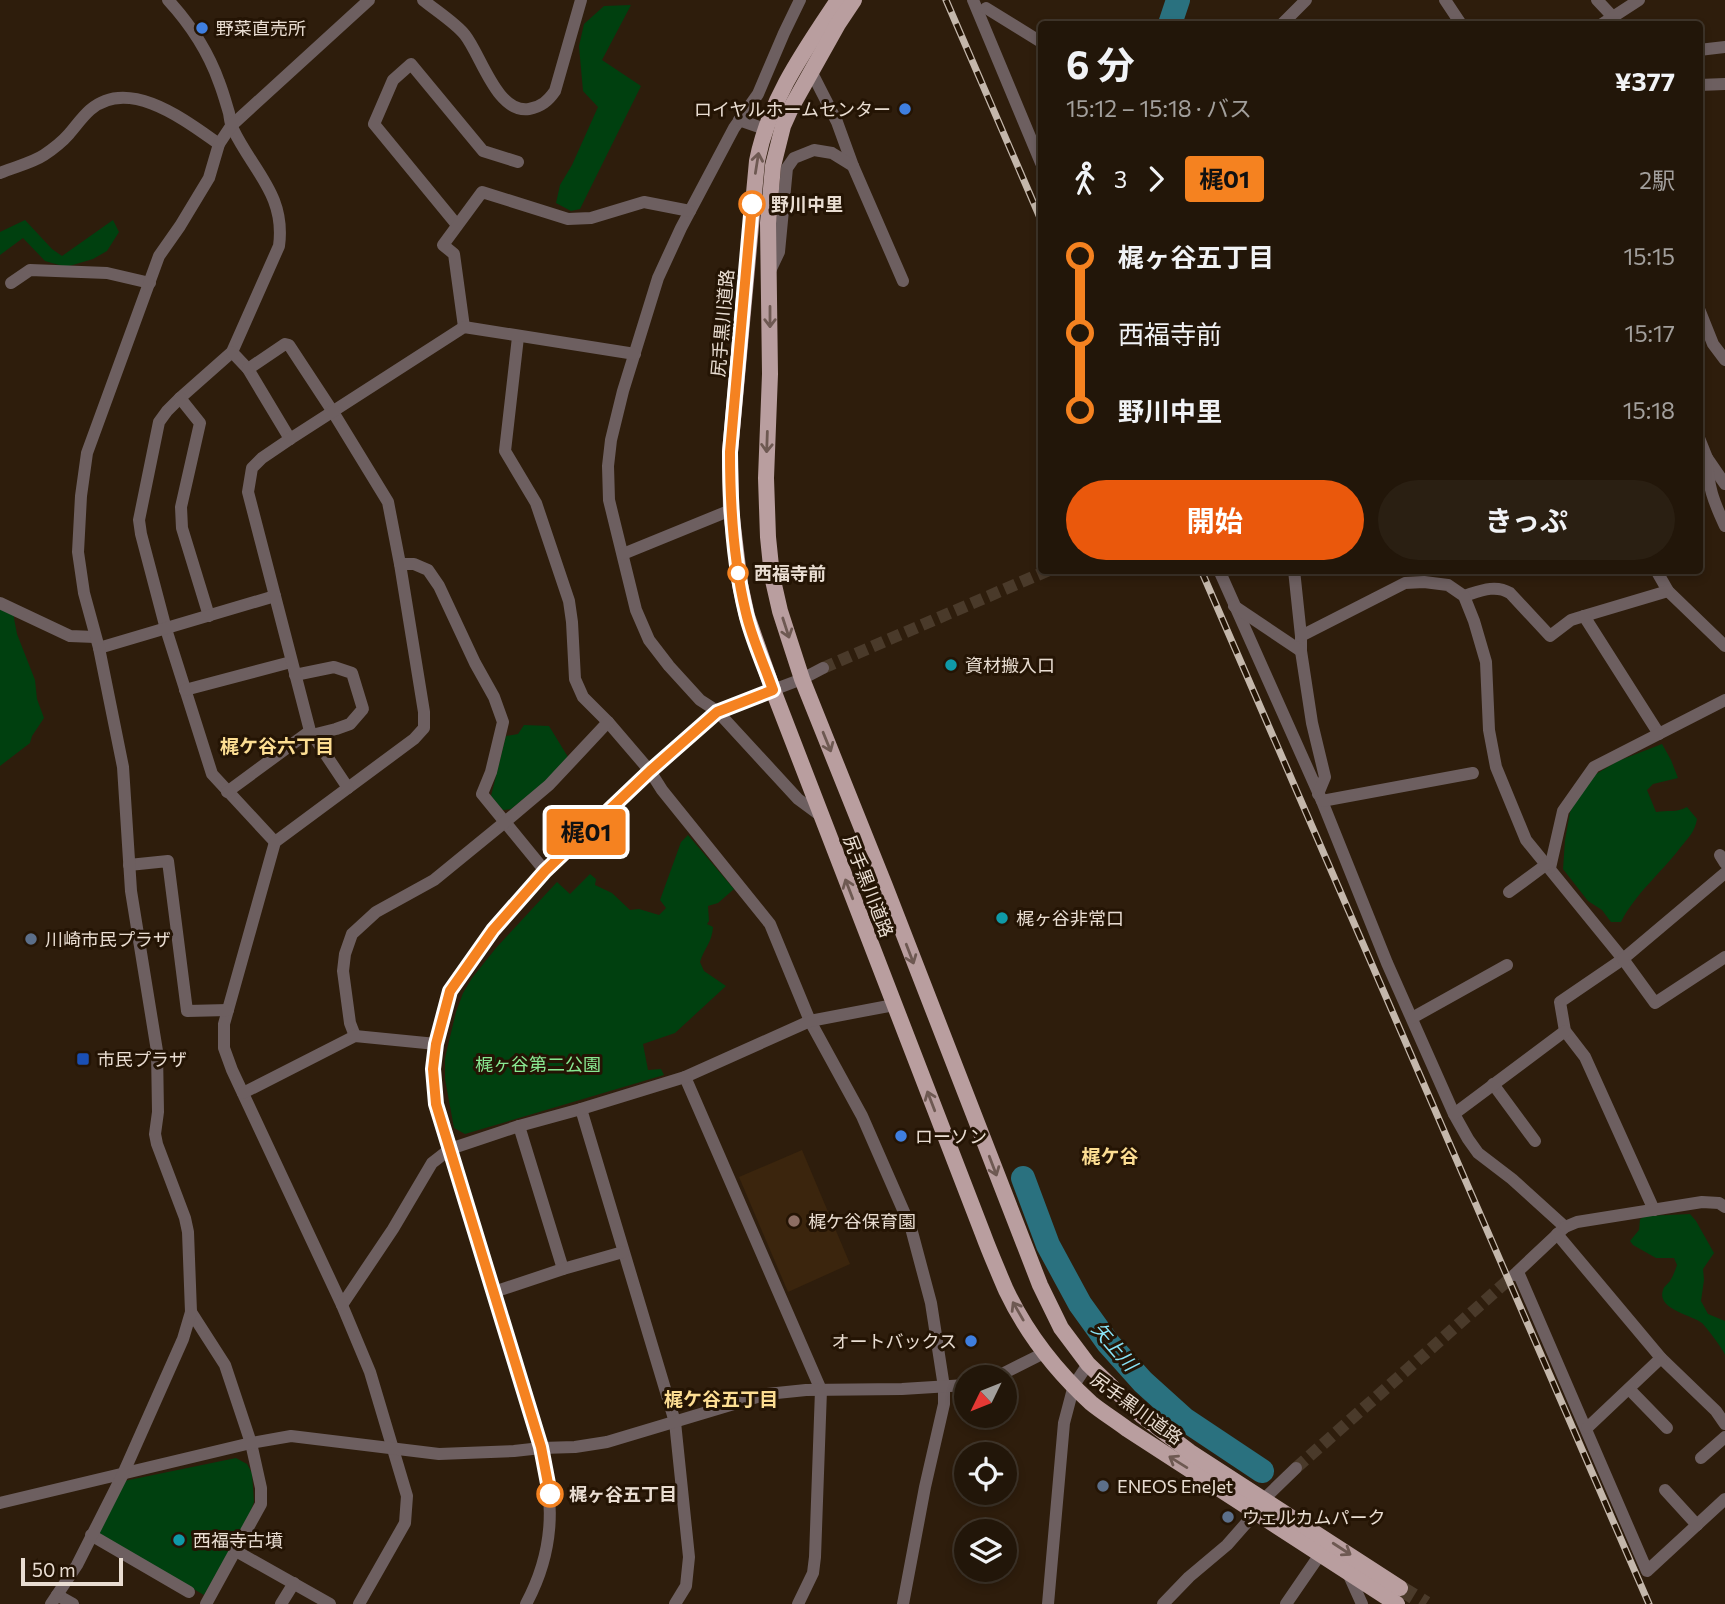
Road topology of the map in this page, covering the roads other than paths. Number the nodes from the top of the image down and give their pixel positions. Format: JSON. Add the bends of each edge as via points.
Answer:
{"nodes":[{"id":1,"x":168,"y":0,"type":"edge"},
{"id":2,"x":369,"y":0,"type":"edge"},
{"id":3,"x":423,"y":0,"type":"edge"},
{"id":4,"x":581,"y":0,"type":"edge"},
{"id":5,"x":800,"y":0,"type":"edge"},
{"id":6,"x":838,"y":0,"type":"edge"},
{"id":7,"x":854,"y":0,"type":"edge"},
{"id":8,"x":962,"y":0,"type":"edge"},
{"id":9,"x":1306,"y":0,"type":"edge"},
{"id":10,"x":1445,"y":0,"type":"edge"},
{"id":11,"x":1597,"y":0,"type":"edge"},
{"id":12,"x":1639,"y":0,"type":"edge"},
{"id":13,"x":982,"y":5,"type":"edge"},
{"id":14,"x":1614,"y":17,"type":"junction"},
{"id":15,"x":1285,"y":21,"type":"edge"},
{"id":16,"x":1459,"y":21,"type":"edge"},
{"id":17,"x":1607,"y":21,"type":"edge"},
{"id":18,"x":1038,"y":40,"type":"edge"},
{"id":19,"x":1725,"y":47,"type":"edge"},
{"id":20,"x":1703,"y":50,"type":"edge"},
{"id":21,"x":811,"y":71,"type":"junction"},
{"id":22,"x":1725,"y":84,"type":"edge"},
{"id":23,"x":1703,"y":85,"type":"edge"},
{"id":24,"x":739,"y":120,"type":"junction"},
{"id":25,"x":231,"y":126,"type":"junction"},
{"id":26,"x":765,"y":129,"type":"junction"},
{"id":27,"x":219,"y":144,"type":"junction"},
{"id":28,"x":1038,"y":155,"type":"edge"},
{"id":29,"x":518,"y":162,"type":"dead end"},
{"id":30,"x":853,"y":166,"type":"junction"},
{"id":31,"x":0,"y":173,"type":"edge"},
{"id":32,"x":690,"y":211,"type":"junction"},
{"id":33,"x":457,"y":225,"type":"junction"},
{"id":34,"x":769,"y":273,"type":"junction"},
{"id":35,"x":903,"y":281,"type":"dead end"},
{"id":36,"x":11,"y":283,"type":"dead end"},
{"id":37,"x":150,"y":283,"type":"junction"},
{"id":38,"x":1703,"y":319,"type":"edge"},
{"id":39,"x":464,"y":327,"type":"junction"},
{"id":40,"x":518,"y":337,"type":"junction"},
{"id":41,"x":232,"y":352,"type":"junction"},
{"id":42,"x":635,"y":354,"type":"junction"},
{"id":43,"x":1725,"y":360,"type":"edge"},
{"id":44,"x":248,"y":369,"type":"junction"},
{"id":45,"x":180,"y":398,"type":"junction"},
{"id":46,"x":333,"y":412,"type":"junction"},
{"id":47,"x":290,"y":439,"type":"junction"},
{"id":48,"x":1703,"y":448,"type":"edge"},
{"id":49,"x":1707,"y":458,"type":"junction"},
{"id":50,"x":1725,"y":484,"type":"edge"},
{"id":51,"x":731,"y":510,"type":"junction"},
{"id":52,"x":1725,"y":526,"type":"edge"},
{"id":53,"x":623,"y":554,"type":"junction"},
{"id":54,"x":400,"y":564,"type":"junction"},
{"id":55,"x":1221,"y":574,"type":"edge"},
{"id":56,"x":1294,"y":574,"type":"edge"},
{"id":57,"x":1658,"y":574,"type":"edge"},
{"id":58,"x":1668,"y":591,"type":"junction"},
{"id":59,"x":275,"y":596,"type":"junction"},
{"id":60,"x":1464,"y":596,"type":"junction"},
{"id":61,"x":0,"y":603,"type":"edge"},
{"id":62,"x":1234,"y":606,"type":"junction"},
{"id":63,"x":209,"y":616,"type":"junction"},
{"id":64,"x":1584,"y":616,"type":"junction"},
{"id":65,"x":166,"y":629,"type":"junction"},
{"id":66,"x":1301,"y":636,"type":"junction"},
{"id":67,"x":97,"y":642,"type":"junction"},
{"id":68,"x":1725,"y":646,"type":"edge"},
{"id":69,"x":1301,"y":651,"type":"junction"},
{"id":70,"x":291,"y":662,"type":"junction"},
{"id":71,"x":823,"y":668,"type":"tunnel mouth"},
{"id":72,"x":295,"y":675,"type":"junction"},
{"id":73,"x":802,"y":679,"type":"junction"},
{"id":74,"x":185,"y":690,"type":"junction"},
{"id":75,"x":773,"y":690,"type":"junction"},
{"id":76,"x":1725,"y":700,"type":"edge"},
{"id":77,"x":717,"y":712,"type":"junction"},
{"id":78,"x":608,"y":722,"type":"junction"},
{"id":79,"x":311,"y":733,"type":"junction"},
{"id":80,"x":1659,"y":734,"type":"junction"},
{"id":81,"x":650,"y":771,"type":"junction"},
{"id":82,"x":1473,"y":773,"type":"dead end"},
{"id":83,"x":348,"y":788,"type":"junction"},
{"id":84,"x":227,"y":792,"type":"junction"},
{"id":85,"x":1320,"y":797,"type":"junction"},
{"id":86,"x":821,"y":816,"type":"junction"},
{"id":87,"x":505,"y":822,"type":"junction"},
{"id":88,"x":275,"y":842,"type":"junction"},
{"id":89,"x":129,"y":865,"type":"junction"},
{"id":90,"x":1548,"y":866,"type":"junction"},
{"id":91,"x":545,"y":871,"type":"junction"},
{"id":92,"x":1725,"y":873,"type":"edge"},
{"id":93,"x":1509,"y":892,"type":"dead end"},
{"id":94,"x":1725,"y":957,"type":"edge"},
{"id":95,"x":1623,"y":959,"type":"junction"},
{"id":96,"x":1507,"y":965,"type":"dead end"},
{"id":97,"x":894,"y":1005,"type":"junction"},
{"id":98,"x":228,"y":1010,"type":"junction"},
{"id":99,"x":1412,"y":1018,"type":"junction"},
{"id":100,"x":810,"y":1021,"type":"junction"},
{"id":101,"x":1565,"y":1031,"type":"junction"},
{"id":102,"x":355,"y":1036,"type":"junction"},
{"id":103,"x":436,"y":1044,"type":"junction"},
{"id":104,"x":685,"y":1077,"type":"junction"},
{"id":105,"x":1493,"y":1084,"type":"junction"},
{"id":106,"x":243,"y":1093,"type":"junction"},
{"id":107,"x":580,"y":1109,"type":"junction"},
{"id":108,"x":1454,"y":1114,"type":"junction"},
{"id":109,"x":519,"y":1126,"type":"junction"},
{"id":110,"x":1535,"y":1141,"type":"dead end"},
{"id":111,"x":450,"y":1149,"type":"junction"},
{"id":112,"x":1725,"y":1207,"type":"edge"},
{"id":113,"x":1654,"y":1210,"type":"junction"},
{"id":114,"x":1561,"y":1231,"type":"junction"},
{"id":115,"x":623,"y":1252,"type":"junction"},
{"id":116,"x":563,"y":1269,"type":"junction"},
{"id":117,"x":494,"y":1292,"type":"junction"},
{"id":118,"x":342,"y":1305,"type":"junction"},
{"id":119,"x":191,"y":1312,"type":"junction"},
{"id":120,"x":1046,"y":1352,"type":"junction"},
{"id":121,"x":1661,"y":1358,"type":"junction"},
{"id":122,"x":1088,"y":1364,"type":"junction"},
{"id":123,"x":1017,"y":1366,"type":"edge"},
{"id":124,"x":1074,"y":1385,"type":"junction"},
{"id":125,"x":954,"y":1386,"type":"edge"},
{"id":126,"x":944,"y":1387,"type":"junction"},
{"id":127,"x":1629,"y":1389,"type":"junction"},
{"id":128,"x":821,"y":1390,"type":"junction"},
{"id":129,"x":675,"y":1422,"type":"junction"},
{"id":130,"x":1725,"y":1424,"type":"edge"},
{"id":131,"x":1587,"y":1428,"type":"junction"},
{"id":132,"x":1667,"y":1428,"type":"dead end"},
{"id":133,"x":1725,"y":1437,"type":"edge"},
{"id":134,"x":251,"y":1443,"type":"junction"},
{"id":135,"x":541,"y":1447,"type":"junction"},
{"id":136,"x":394,"y":1448,"type":"junction"},
{"id":137,"x":1702,"y":1458,"type":"dead end"},
{"id":138,"x":1296,"y":1468,"type":"tunnel mouth"},
{"id":139,"x":123,"y":1474,"type":"junction"},
{"id":140,"x":1665,"y":1490,"type":"dead end"},
{"id":141,"x":1725,"y":1499,"type":"edge"},
{"id":142,"x":0,"y":1503,"type":"edge"},
{"id":143,"x":1260,"y":1505,"type":"junction"},
{"id":144,"x":1697,"y":1525,"type":"junction"},
{"id":145,"x":91,"y":1535,"type":"junction"},
{"id":146,"x":236,"y":1551,"type":"junction"},
{"id":147,"x":1321,"y":1553,"type":"junction"},
{"id":148,"x":1348,"y":1573,"type":"junction"},
{"id":149,"x":293,"y":1583,"type":"junction"},
{"id":150,"x":189,"y":1592,"type":"dead end"},
{"id":151,"x":1398,"y":1596,"type":"edge"},
{"id":152,"x":54,"y":1600,"type":"edge"},
{"id":153,"x":73,"y":1604,"type":"edge"},
{"id":154,"x":206,"y":1604,"type":"edge"},
{"id":155,"x":281,"y":1604,"type":"edge"},
{"id":156,"x":330,"y":1604,"type":"edge"},
{"id":157,"x":359,"y":1604,"type":"edge"},
{"id":158,"x":526,"y":1604,"type":"edge"},
{"id":159,"x":675,"y":1604,"type":"edge"},
{"id":160,"x":798,"y":1604,"type":"edge"},
{"id":161,"x":903,"y":1604,"type":"edge"},
{"id":162,"x":1048,"y":1604,"type":"edge"},
{"id":163,"x":1163,"y":1604,"type":"edge"},
{"id":164,"x":1286,"y":1604,"type":"edge"},
{"id":165,"x":1362,"y":1604,"type":"edge"}],
"edges":[{"from":1,"to":25,"type":"street","via":[[208,55]]},
{"from":2,"to":25,"type":"street"},
{"from":3,"to":4,"type":"street","via":[[466,35],[500,96],[525,110],[548,101],[555,91]]},
{"from":5,"to":24,"type":"street","via":[[758,94]]},
{"from":6,"to":26,"type":"main road","name":"尻手黒川道路","via":[[781,89]]},
{"from":7,"to":21,"type":"main road","name":"尻手黒川道路"},
{"from":8,"to":13,"type":"street"},
{"from":9,"to":15,"type":"street"},
{"from":10,"to":16,"type":"street"},
{"from":11,"to":14,"type":"street"},
{"from":12,"to":14,"type":"street"},
{"from":13,"to":18,"type":"street"},
{"from":13,"to":28,"type":"street"},
{"from":14,"to":17,"type":"street"},
{"from":19,"to":20,"type":"street"},
{"from":21,"to":30,"type":"street"},
{"from":21,"to":34,"type":"main road","name":"尻手黒川道路","via":[[776,149],[768,223]]},
{"from":22,"to":23,"type":"street"},
{"from":24,"to":26,"type":"street"},
{"from":24,"to":32,"type":"street"},
{"from":25,"to":27,"type":"street"},
{"from":25,"to":41,"type":"street","via":[[272,193],[281,234]]},
{"from":51,"to":26,"type":"main road","name":"尻手黒川道路","one_way":true,"via":[[730,452],[752,198]]},
{"from":27,"to":31,"type":"street","via":[[168,111],[138,99],[114,97],[102,101],[41,157]]},
{"from":27,"to":37,"type":"street","via":[[209,178],[159,256]]},
{"from":29,"to":33,"type":"street","via":[[484,151],[411,64],[393,80],[374,124]]},
{"from":30,"to":34,"type":"street","via":[[832,153],[814,150],[794,158],[787,168],[779,252]]},
{"from":30,"to":35,"type":"street"},
{"from":32,"to":33,"type":"street","via":[[644,202],[591,218],[568,219],[482,192]]},
{"from":32,"to":42,"type":"street","via":[[658,278]]},
{"from":33,"to":39,"type":"street","via":[[443,245],[454,254]]},
{"from":34,"to":73,"type":"main road","name":"尻手黒川道路","one_way":true,"via":[[768,537],[780,611]]},
{"from":36,"to":37,"type":"street","via":[[30,270],[107,273]]},
{"from":37,"to":67,"type":"street","via":[[87,453],[78,552]]},
{"from":38,"to":43,"type":"street"},
{"from":39,"to":40,"type":"street"},
{"from":39,"to":46,"type":"street"},
{"from":40,"to":42,"type":"street"},
{"from":40,"to":78,"type":"street","via":[[505,451],[536,503],[569,601],[575,680],[583,696]]},
{"from":41,"to":44,"type":"street"},
{"from":41,"to":45,"type":"street"},
{"from":42,"to":53,"type":"street","via":[[608,466],[609,500]]},
{"from":44,"to":46,"type":"street","via":[[289,345]]},
{"from":44,"to":47,"type":"street"},
{"from":45,"to":63,"type":"street","via":[[200,423],[181,507]]},
{"from":45,"to":65,"type":"street","via":[[159,422],[139,520]]},
{"from":46,"to":47,"type":"street"},
{"from":46,"to":54,"type":"street","via":[[388,502]]},
{"from":47,"to":59,"type":"street","via":[[252,468],[248,492]]},
{"from":48,"to":49,"type":"street"},
{"from":49,"to":50,"type":"street"},
{"from":49,"to":52,"type":"street","via":[[1712,497]]},
{"from":51,"to":53,"type":"street"},
{"from":51,"to":75,"type":"main road","name":"尻手黒川道路","via":[[747,617]]},
{"from":53,"to":77,"type":"street","via":[[636,610],[649,640],[700,700]]},
{"from":54,"to":83,"type":"street","via":[[424,728]]},
{"from":54,"to":87,"type":"street","via":[[428,570],[494,697],[503,722],[482,794]]},
{"from":55,"to":62,"type":"street"},
{"from":56,"to":66,"type":"street"},
{"from":57,"to":58,"type":"street"},
{"from":58,"to":64,"type":"street"},
{"from":58,"to":68,"type":"street"},
{"from":59,"to":63,"type":"street"},
{"from":59,"to":70,"type":"street"},
{"from":60,"to":64,"type":"street","via":[[1502,588],[1550,636]]},
{"from":60,"to":66,"type":"street","via":[[1448,585],[1405,583]]},
{"from":60,"to":90,"type":"street","via":[[1486,662],[1496,767],[1526,840]]},
{"from":61,"to":67,"type":"street","via":[[70,636]]},
{"from":62,"to":69,"type":"street"},
{"from":62,"to":85,"type":"street"},
{"from":63,"to":65,"type":"street"},
{"from":64,"to":80,"type":"street"},
{"from":65,"to":67,"type":"street"},
{"from":65,"to":74,"type":"street"},
{"from":66,"to":69,"type":"street"},
{"from":67,"to":89,"type":"street","via":[[123,766]]},
{"from":69,"to":85,"type":"street","via":[[1325,777]]},
{"from":70,"to":72,"type":"street"},
{"from":70,"to":74,"type":"street"},
{"from":71,"to":73,"type":"street"},
{"from":72,"to":79,"type":"street"},
{"from":72,"to":79,"type":"street","via":[[334,667],[352,673],[363,709],[351,723]]},
{"from":73,"to":75,"type":"street"},
{"from":73,"to":122,"type":"main road","name":"尻手黒川道路","one_way":true,"via":[[1040,1285],[1061,1328]]},
{"from":74,"to":84,"type":"street","via":[[212,774]]},
{"from":75,"to":77,"type":"street"},
{"from":75,"to":86,"type":"main road","name":"尻手黒川道路"},
{"from":76,"to":80,"type":"street"},
{"from":77,"to":81,"type":"street"},
{"from":77,"to":86,"type":"street","via":[[798,799]]},
{"from":78,"to":81,"type":"street"},
{"from":78,"to":87,"type":"street","via":[[549,785]]},
{"from":79,"to":83,"type":"street"},
{"from":79,"to":84,"type":"street"},
{"from":80,"to":90,"type":"street","via":[[1594,767],[1563,811]]},
{"from":81,"to":91,"type":"street"},
{"from":81,"to":100,"type":"street","via":[[770,924]]},
{"from":82,"to":85,"type":"street"},
{"from":83,"to":88,"type":"street"},
{"from":84,"to":88,"type":"street"},
{"from":85,"to":99,"type":"street"},
{"from":97,"to":86,"type":"main road","name":"尻手黒川道路","one_way":true},
{"from":87,"to":91,"type":"street"},
{"from":87,"to":102,"type":"street","via":[[434,880],[376,912],[352,934],[343,971]]},
{"from":88,"to":98,"type":"street"},
{"from":89,"to":98,"type":"street","via":[[168,861],[187,1012]]},
{"from":89,"to":119,"type":"street","via":[[157,1051],[155,1135],[186,1218]]},
{"from":90,"to":93,"type":"street"},
{"from":90,"to":95,"type":"street"},
{"from":91,"to":103,"type":"street","via":[[493,930],[450,991]]},
{"from":92,"to":95,"type":"street"},
{"from":94,"to":95,"type":"street","via":[[1655,1003]]},
{"from":95,"to":101,"type":"street","via":[[1560,1002]]},
{"from":96,"to":99,"type":"street"},
{"from":97,"to":100,"type":"street"},
{"from":120,"to":97,"type":"main road","name":"尻手黒川道路","one_way":true,"via":[[1007,1292]]},
{"from":98,"to":106,"type":"street","via":[[224,1048]]},
{"from":99,"to":108,"type":"street"},
{"from":100,"to":104,"type":"street"},
{"from":100,"to":126,"type":"street","via":[[862,1116],[911,1227],[931,1303]]},
{"from":101,"to":105,"type":"street"},
{"from":101,"to":113,"type":"street","via":[[1585,1057]]},
{"from":102,"to":103,"type":"street"},
{"from":102,"to":106,"type":"street"},
{"from":103,"to":111,"type":"street","via":[[436,1104]]},
{"from":104,"to":107,"type":"street"},
{"from":104,"to":128,"type":"street"},
{"from":105,"to":108,"type":"street"},
{"from":105,"to":110,"type":"street"},
{"from":106,"to":118,"type":"street"},
{"from":107,"to":109,"type":"street"},
{"from":107,"to":115,"type":"street"},
{"from":108,"to":114,"type":"street","via":[[1478,1153],[1512,1179]]},
{"from":109,"to":111,"type":"street"},
{"from":109,"to":116,"type":"street"},
{"from":111,"to":117,"type":"street"},
{"from":111,"to":118,"type":"street","via":[[432,1163]]},
{"from":112,"to":113,"type":"street","via":[[1702,1202]]},
{"from":113,"to":114,"type":"street","via":[[1577,1222]]},
{"from":114,"to":121,"type":"street"},
{"from":114,"to":131,"type":"street","via":[[1516,1273]]},
{"from":115,"to":116,"type":"street"},
{"from":115,"to":129,"type":"street"},
{"from":116,"to":117,"type":"street"},
{"from":117,"to":135,"type":"street"},
{"from":118,"to":136,"type":"street"},
{"from":119,"to":134,"type":"street","via":[[225,1365]]},
{"from":119,"to":139,"type":"street"},
{"from":120,"to":123,"type":"street"},
{"from":120,"to":124,"type":"main road","name":"尻手黒川道路"},
{"from":121,"to":127,"type":"street"},
{"from":121,"to":130,"type":"street"},
{"from":122,"to":124,"type":"street"},
{"from":122,"to":143,"type":"main road","name":"尻手黒川道路","via":[[1140,1415]]},
{"from":143,"to":124,"type":"main road","name":"尻手黒川道路","one_way":true,"via":[[1126,1429]]},
{"from":124,"to":162,"type":"street","via":[[1063,1431]]},
{"from":125,"to":126,"type":"street"},
{"from":126,"to":128,"type":"street"},
{"from":126,"to":161,"type":"street"},
{"from":127,"to":131,"type":"street"},
{"from":127,"to":132,"type":"street"},
{"from":128,"to":129,"type":"street","via":[[767,1394]]},
{"from":128,"to":160,"type":"street","via":[[815,1557],[813,1573]]},
{"from":129,"to":135,"type":"street","via":[[607,1443]]},
{"from":129,"to":159,"type":"street","via":[[689,1557],[686,1586]]},
{"from":131,"to":144,"type":"street","via":[[1647,1571]]},
{"from":133,"to":137,"type":"street"},
{"from":134,"to":136,"type":"street","via":[[291,1436]]},
{"from":134,"to":139,"type":"street"},
{"from":134,"to":146,"type":"street","via":[[261,1504]]},
{"from":135,"to":136,"type":"street","via":[[439,1454]]},
{"from":135,"to":158,"type":"street","via":[[550,1524],[547,1552]]},
{"from":136,"to":157,"type":"street","via":[[407,1496],[405,1523]]},
{"from":138,"to":143,"type":"street"},
{"from":139,"to":142,"type":"street"},
{"from":139,"to":145,"type":"street"},
{"from":140,"to":144,"type":"street"},
{"from":141,"to":144,"type":"street"},
{"from":143,"to":147,"type":"main road","name":"尻手黒川道路"},
{"from":143,"to":151,"type":"main road","name":"尻手黒川道路","one_way":true},
{"from":143,"to":163,"type":"street","via":[[1227,1545]]},
{"from":145,"to":150,"type":"street"},
{"from":145,"to":152,"type":"street"},
{"from":146,"to":149,"type":"street"},
{"from":146,"to":154,"type":"street"},
{"from":147,"to":148,"type":"main road","name":"尻手黒川道路"},
{"from":147,"to":164,"type":"street"},
{"from":148,"to":151,"type":"main road","name":"尻手黒川道路"},
{"from":148,"to":165,"type":"street"},
{"from":149,"to":155,"type":"street"},
{"from":149,"to":156,"type":"street"},
{"from":152,"to":153,"type":"street"}]}
